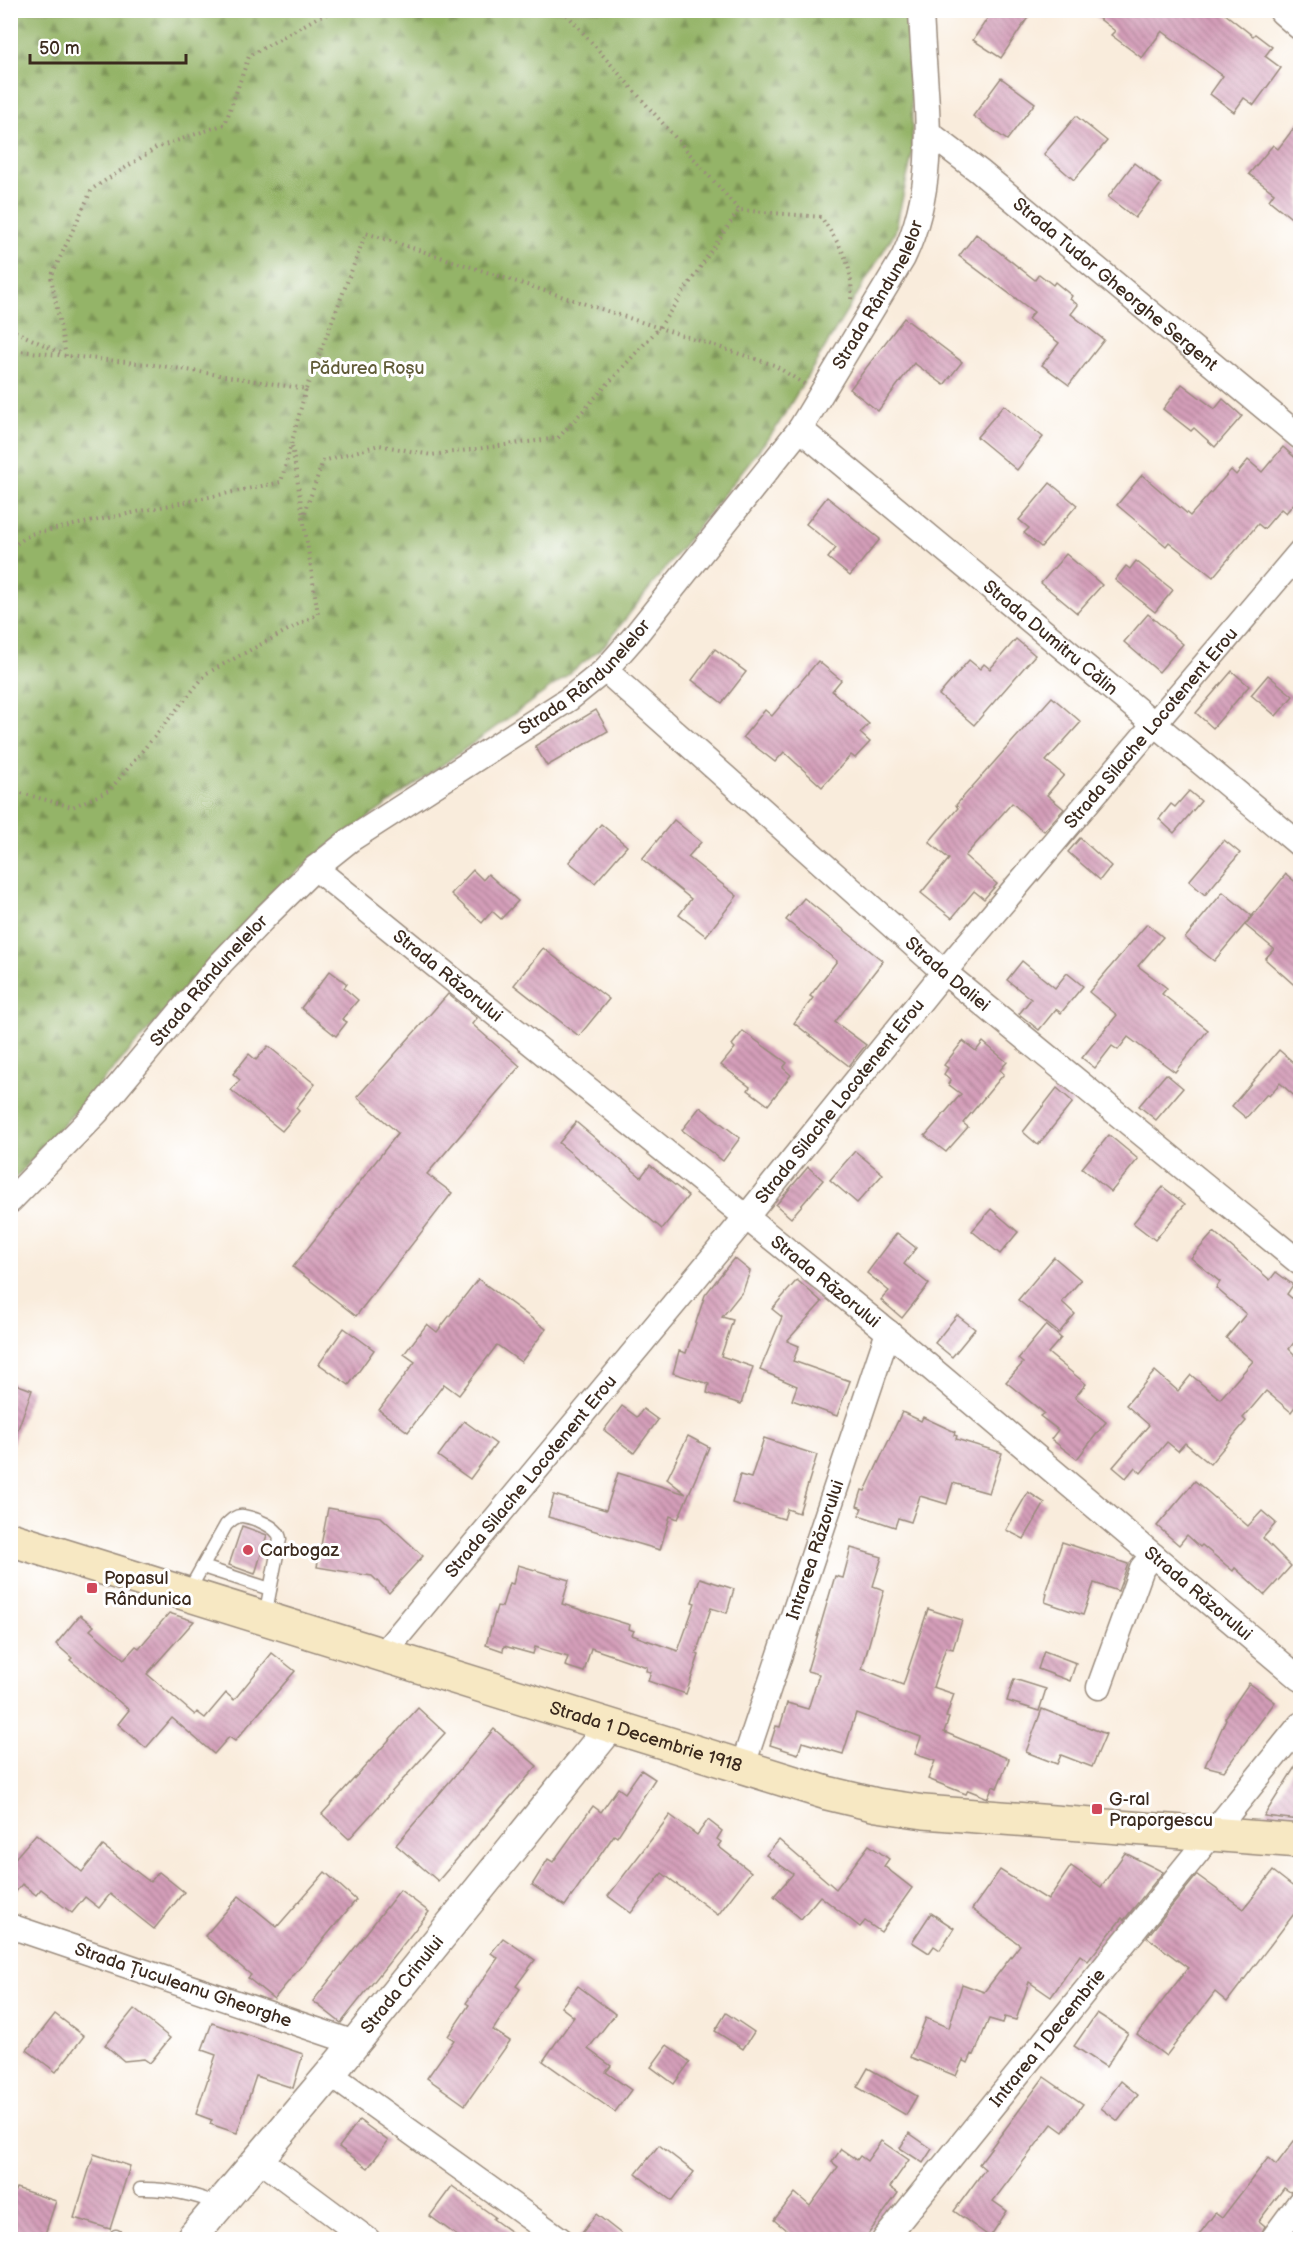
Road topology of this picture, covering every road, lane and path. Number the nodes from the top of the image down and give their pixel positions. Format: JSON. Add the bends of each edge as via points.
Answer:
{"nodes":[{"id":1,"x":311,"y":10,"type":"edge"},
{"id":2,"x":346,"y":10,"type":"edge"},
{"id":3,"x":563,"y":10,"type":"edge"},
{"id":4,"x":921,"y":10,"type":"edge"},
{"id":5,"x":1284,"y":10,"type":"edge"},
{"id":6,"x":322,"y":15,"type":"junction"},
{"id":7,"x":1300,"y":24,"type":"edge"},
{"id":8,"x":929,"y":133,"type":"junction"},
{"id":9,"x":739,"y":210,"type":"junction"},
{"id":10,"x":851,"y":309,"type":"dead end"},
{"id":11,"x":659,"y":328,"type":"junction"},
{"id":12,"x":10,"y":329,"type":"edge"},
{"id":13,"x":10,"y":350,"type":"edge"},
{"id":14,"x":66,"y":356,"type":"junction"},
{"id":15,"x":306,"y":389,"type":"junction"},
{"id":16,"x":821,"y":394,"type":"junction"},
{"id":17,"x":800,"y":429,"type":"junction"},
{"id":18,"x":1300,"y":437,"type":"edge"},
{"id":19,"x":292,"y":442,"type":"junction"},
{"id":20,"x":303,"y":518,"type":"junction"},
{"id":21,"x":10,"y":548,"type":"edge"},
{"id":22,"x":1300,"y":552,"type":"edge"},
{"id":23,"x":605,"y":670,"type":"junction"},
{"id":24,"x":1155,"y":724,"type":"junction"},
{"id":25,"x":10,"y":790,"type":"edge"},
{"id":26,"x":1300,"y":845,"type":"edge"},
{"id":27,"x":315,"y":868,"type":"junction"},
{"id":28,"x":944,"y":972,"type":"junction"},
{"id":29,"x":10,"y":1201,"type":"edge"},
{"id":30,"x":747,"y":1216,"type":"junction"},
{"id":31,"x":1300,"y":1263,"type":"edge"},
{"id":32,"x":888,"y":1332,"type":"junction"},
{"id":33,"x":10,"y":1539,"type":"edge"},
{"id":34,"x":1153,"y":1555,"type":"junction"},
{"id":35,"x":195,"y":1581,"type":"junction"},
{"id":36,"x":267,"y":1603,"type":"junction"},
{"id":37,"x":382,"y":1654,"type":"junction"},
{"id":38,"x":1300,"y":1679,"type":"edge"},
{"id":39,"x":1099,"y":1687,"type":"dead end"},
{"id":40,"x":1300,"y":1725,"type":"edge"},
{"id":41,"x":610,"y":1727,"type":"junction"},
{"id":42,"x":742,"y":1768,"type":"junction"},
{"id":43,"x":1210,"y":1835,"type":"junction"},
{"id":44,"x":1300,"y":1841,"type":"edge"},
{"id":45,"x":10,"y":1926,"type":"edge"},
{"id":46,"x":355,"y":2043,"type":"junction"},
{"id":47,"x":330,"y":2074,"type":"junction"},
{"id":48,"x":258,"y":2159,"type":"junction"},
{"id":49,"x":140,"y":2190,"type":"dead end"},
{"id":50,"x":1300,"y":2202,"type":"edge"},
{"id":51,"x":219,"y":2204,"type":"junction"},
{"id":52,"x":190,"y":2240,"type":"edge"},
{"id":53,"x":368,"y":2240,"type":"edge"},
{"id":54,"x":561,"y":2240,"type":"edge"},
{"id":55,"x":884,"y":2240,"type":"edge"},
{"id":56,"x":1272,"y":2240,"type":"edge"}],
"edges":[{"from":1,"to":6,"type":"path"},
{"from":2,"to":6,"type":"path"},
{"from":3,"to":9,"type":"path"},
{"from":4,"to":8,"type":"street","name":"Strada Rândunelelor"},
{"from":5,"to":7,"type":"street"},
{"from":6,"to":14,"type":"path","via":[[249,56],[225,124],[156,148],[92,189],[51,277]]},
{"from":8,"to":16,"type":"street","name":"Strada Rândunelelor","via":[[925,186],[914,235]]},
{"from":8,"to":18,"type":"street","name":"Strada Tudor Gheorghe Sergent"},
{"from":9,"to":10,"type":"path","via":[[821,217],[846,255]]},
{"from":9,"to":11,"type":"path"},
{"from":11,"to":15,"type":"path","via":[[366,232]]},
{"from":11,"to":16,"type":"path","via":[[774,365]]},
{"from":11,"to":20,"type":"path","via":[[558,438],[431,455],[379,445],[322,461]]},
{"from":12,"to":14,"type":"path"},
{"from":13,"to":14,"type":"path"},
{"from":14,"to":15,"type":"path","via":[[156,365]]},
{"from":15,"to":19,"type":"path"},
{"from":16,"to":17,"type":"street","name":"Strada Rândunelelor"},
{"from":17,"to":23,"type":"street","name":"Strada Rândunelelor"},
{"from":17,"to":24,"type":"street","name":"Strada Dumitru Călin"},
{"from":19,"to":20,"type":"path"},
{"from":19,"to":21,"type":"path","via":[[281,482],[31,534]]},
{"from":20,"to":25,"type":"path","via":[[318,614],[207,673],[109,791],[72,807]]},
{"from":22,"to":24,"type":"street","name":"Strada Silache Locotenent Erou"},
{"from":23,"to":27,"type":"street","name":"Strada Rândunelelor","via":[[569,699],[350,840]]},
{"from":23,"to":28,"type":"street","name":"Strada Daliei"},
{"from":24,"to":26,"type":"street","name":"Strada Dumitru Călin"},
{"from":24,"to":28,"type":"street","name":"Strada Silache Locotenent Erou"},
{"from":27,"to":29,"type":"street","name":"Strada Rândunelelor","via":[[221,963],[97,1112]]},
{"from":27,"to":30,"type":"street","name":"Strada Răzorului"},
{"from":28,"to":30,"type":"street","name":"Strada Silache Locotenent Erou"},
{"from":28,"to":31,"type":"street","name":"Strada Daliei"},
{"from":30,"to":32,"type":"street","name":"Strada Răzorului"},
{"from":30,"to":37,"type":"street","name":"Strada Silache Locotenent Erou"},
{"from":32,"to":34,"type":"street","name":"Strada Răzorului"},
{"from":32,"to":42,"type":"street","name":"Intrarea Răzorului"},
{"from":33,"to":35,"type":"main road","name":"Strada 1 Decembrie 1918"},
{"from":34,"to":38,"type":"street","name":"Strada Răzorului"},
{"from":34,"to":39,"type":"street","via":[[1142,1568]]},
{"from":35,"to":36,"type":"main road","name":"Strada 1 Decembrie 1918"},
{"from":35,"to":36,"type":"lane","via":[[226,1525],[232,1518],[242,1516],[279,1532]]},
{"from":36,"to":37,"type":"main road","name":"Strada 1 Decembrie 1918"},
{"from":37,"to":41,"type":"main road","name":"Strada 1 Decembrie 1918"},
{"from":40,"to":43,"type":"street","name":"Intrarea 1 Decembrie"},
{"from":41,"to":42,"type":"main road","name":"Strada 1 Decembrie 1918"},
{"from":41,"to":46,"type":"street","name":"Strada Crinului"},
{"from":42,"to":43,"type":"main road","name":"Strada 1 Decembrie 1918","via":[[877,1805]]},
{"from":43,"to":44,"type":"main road","name":"Strada 1 Decembrie 1918"},
{"from":43,"to":55,"type":"street","name":"Intrarea 1 Decembrie"},
{"from":45,"to":46,"type":"street","name":"Strada Țuculeanu Gheorghe"},
{"from":46,"to":47,"type":"street","name":"Strada Crinului"},
{"from":47,"to":48,"type":"street","name":"Strada Crinului"},
{"from":47,"to":54,"type":"street"},
{"from":48,"to":51,"type":"street","name":"Strada Crinului"},
{"from":48,"to":53,"type":"street"},
{"from":49,"to":51,"type":"lane","via":[[185,2192]]},
{"from":50,"to":56,"type":"street"},
{"from":51,"to":52,"type":"street","name":"Strada Crinului"}]}
